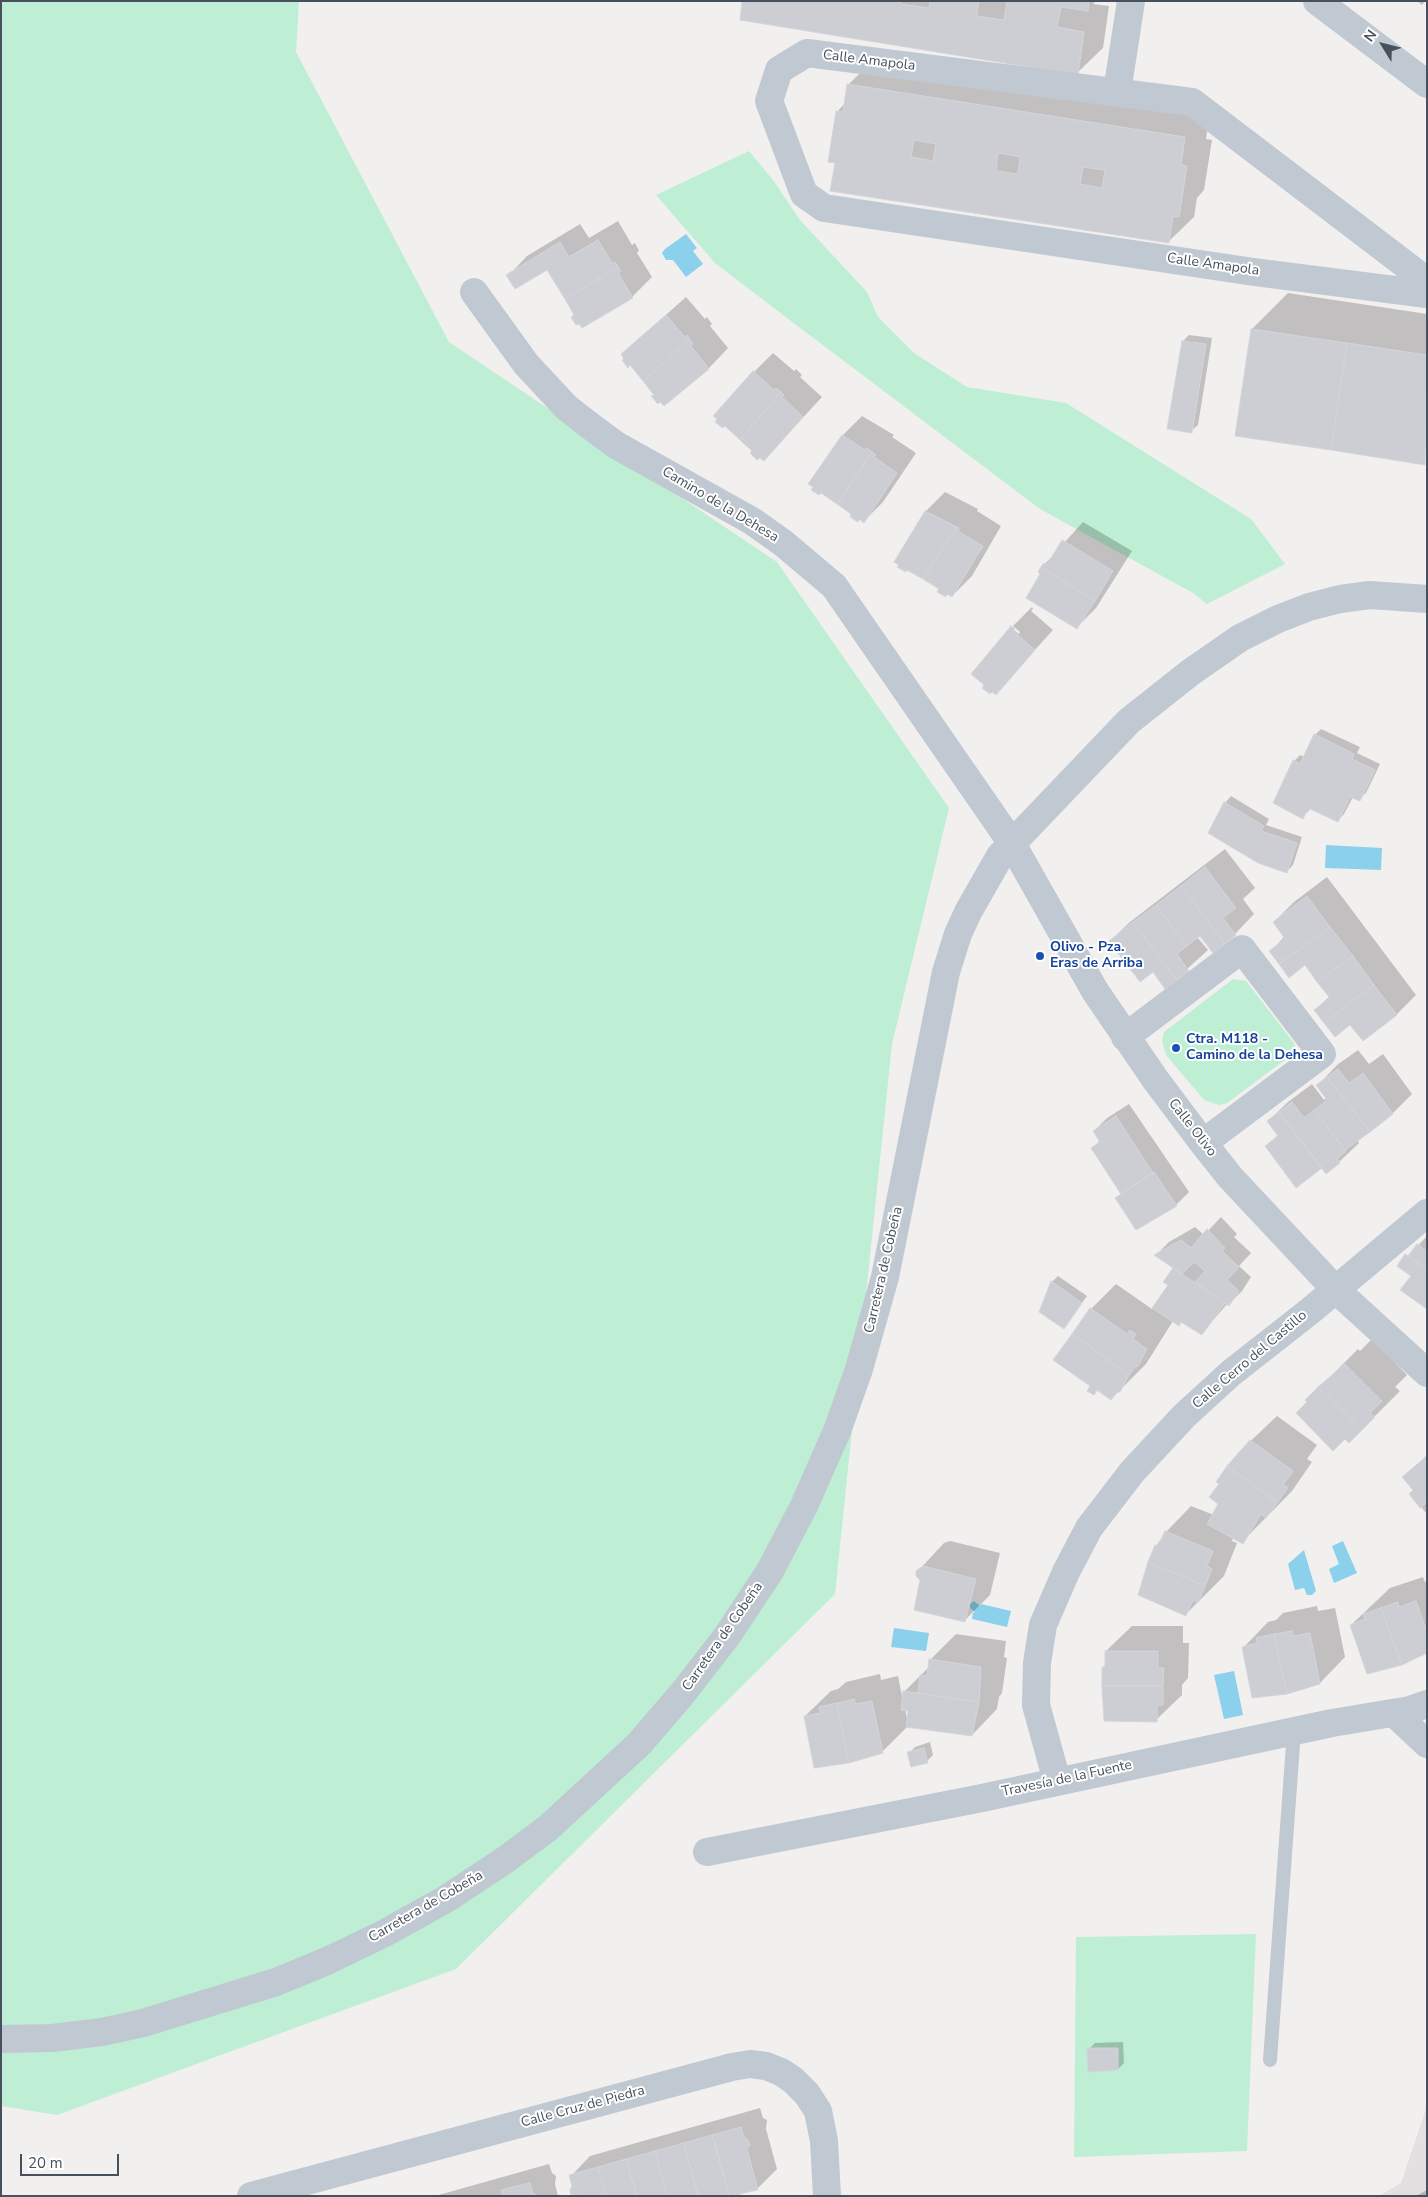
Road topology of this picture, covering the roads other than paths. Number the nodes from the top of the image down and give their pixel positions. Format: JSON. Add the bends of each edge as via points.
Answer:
{"nodes":[{"id":1,"x":1130,"y":1,"type":"edge"},
{"id":2,"x":1317,"y":1,"type":"edge"},
{"id":3,"x":1427,"y":84,"type":"edge"},
{"id":4,"x":1117,"y":92,"type":"junction"},
{"id":5,"x":1427,"y":281,"type":"edge"},
{"id":6,"x":474,"y":292,"type":"dead end"},
{"id":7,"x":1427,"y":294,"type":"edge"},
{"id":8,"x":1427,"y":599,"type":"edge"},
{"id":9,"x":1012,"y":842,"type":"junction"},
{"id":10,"x":1125,"y":1037,"type":"junction"},
{"id":11,"x":1203,"y":1143,"type":"junction"},
{"id":12,"x":1427,"y":1213,"type":"edge"},
{"id":13,"x":1335,"y":1289,"type":"junction"},
{"id":14,"x":1427,"y":1373,"type":"edge"},
{"id":15,"x":1427,"y":1704,"type":"edge"},
{"id":16,"x":1394,"y":1713,"type":"junction"},
{"id":17,"x":1294,"y":1731,"type":"junction"},
{"id":18,"x":1427,"y":1744,"type":"edge"},
{"id":19,"x":1056,"y":1781,"type":"junction"},
{"id":20,"x":707,"y":1852,"type":"dead end"},
{"id":21,"x":1,"y":2040,"type":"edge"},
{"id":22,"x":1270,"y":2060,"type":"dead end"},
{"id":23,"x":250,"y":2196,"type":"edge"},
{"id":24,"x":827,"y":2196,"type":"edge"}],
"edges":[{"from":1,"to":4,"type":"street"},
{"from":2,"to":3,"type":"street"},
{"from":4,"to":5,"type":"street","name":"Calle Amapola","via":[[1192,102]]},
{"from":4,"to":7,"type":"street","name":"Calle Amapola","via":[[807,53],[779,70],[769,101],[804,194],[824,208],[1254,272]]},
{"from":6,"to":9,"type":"street","name":"Camino de la Dehesa","via":[[526,364],[588,426],[752,520],[834,586]]},
{"from":8,"to":9,"type":"street","name":"Carretera de Cobeña","via":[[1370,595],[1340,599],[1293,613],[1240,638],[1129,721]]},
{"from":9,"to":10,"type":"street","name":"Calle Olivo","via":[[1072,952]]},
{"from":9,"to":21,"type":"street","name":"Carretera de Cobeña","via":[[987,876],[968,912],[946,972],[885,1277],[837,1432],[770,1571],[727,1636],[682,1694],[639,1744],[548,1828],[446,1899],[385,1933],[276,1982],[143,2022],[77,2035]]},
{"from":10,"to":11,"type":"street","name":"Calle Olivo"},
{"from":10,"to":11,"type":"street","via":[[1242,949],[1322,1054]]},
{"from":11,"to":13,"type":"street","name":"Calle Olivo","via":[[1230,1177]]},
{"from":12,"to":13,"type":"street","name":"Calle Cerro del Castillo"},
{"from":13,"to":14,"type":"street","name":"Calle Olivo"},
{"from":13,"to":19,"type":"street","name":"Calle Cerro del Castillo","via":[[1230,1373],[1184,1416],[1132,1472],[1089,1528],[1043,1625],[1037,1663],[1036,1705]]},
{"from":15,"to":16,"type":"street","name":"Travesía de la Fuente"},
{"from":16,"to":17,"type":"street","name":"Travesía de la Fuente"},
{"from":16,"to":18,"type":"street"},
{"from":17,"to":19,"type":"street","name":"Travesía de la Fuente"},
{"from":17,"to":22,"type":"lane"},
{"from":19,"to":20,"type":"street","name":"Travesía de la Fuente"},
{"from":23,"to":24,"type":"street","name":"Calle Cruz de Piedra","via":[[750,2064],[766,2066],[793,2080],[818,2111],[824,2141]]}]}
